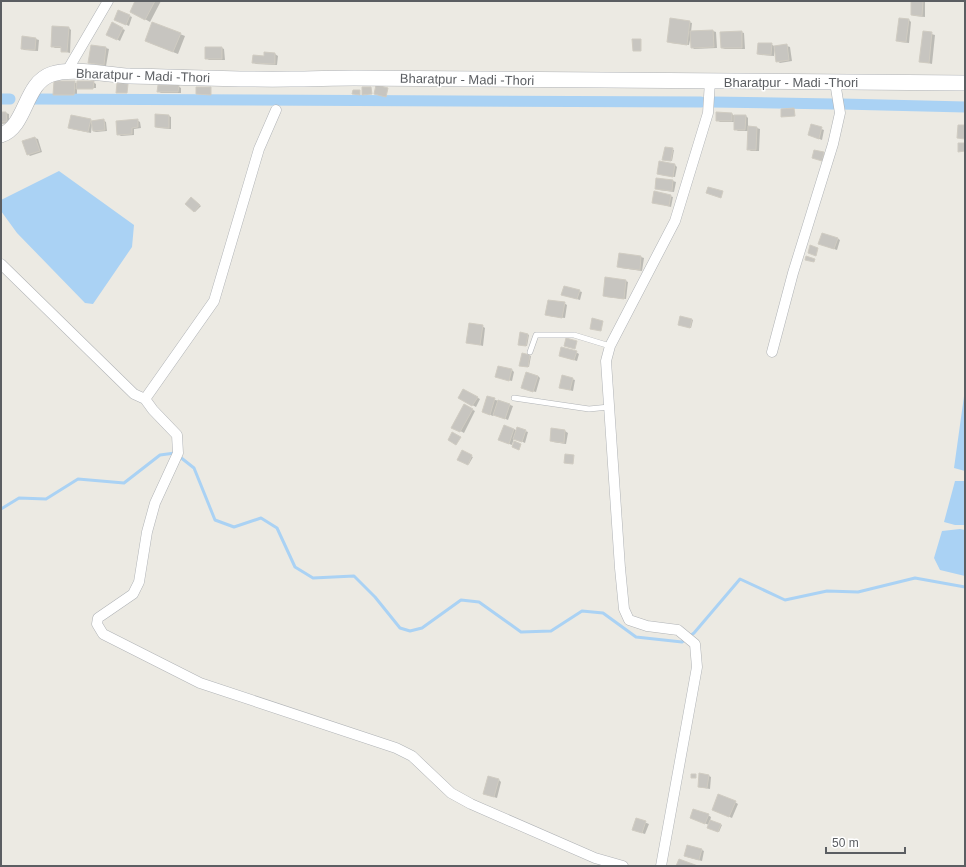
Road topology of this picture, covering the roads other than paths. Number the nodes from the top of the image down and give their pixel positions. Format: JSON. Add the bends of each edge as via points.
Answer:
{"nodes":[{"id":1,"x":108,"y":1,"type":"edge"},
{"id":2,"x":66,"y":71,"type":"junction"},
{"id":3,"x":710,"y":81,"type":"junction"},
{"id":4,"x":835,"y":82,"type":"junction"},
{"id":5,"x":965,"y":83,"type":"edge"},
{"id":6,"x":276,"y":110,"type":"dead end"},
{"id":7,"x":1,"y":135,"type":"edge"},
{"id":8,"x":1,"y":264,"type":"edge"},
{"id":9,"x":610,"y":346,"type":"junction"},
{"id":10,"x":530,"y":352,"type":"dead end"},
{"id":11,"x":772,"y":352,"type":"dead end"},
{"id":12,"x":514,"y":398,"type":"dead end"},
{"id":13,"x":145,"y":400,"type":"junction"},
{"id":14,"x":609,"y":407,"type":"junction"},
{"id":15,"x":623,"y":866,"type":"edge"},
{"id":16,"x":660,"y":866,"type":"edge"}],
"edges":[{"from":1,"to":2,"type":"street"},
{"from":2,"to":3,"type":"main road","name":"Bharatpur - Madi -Thori","via":[[290,80],[354,78]]},
{"from":2,"to":7,"type":"main road","name":"Bharatpur - Madi -Thori","via":[[51,74],[40,82],[31,93],[17,122]]},
{"from":3,"to":4,"type":"main road","name":"Bharatpur - Madi -Thori"},
{"from":3,"to":9,"type":"street","via":[[708,113],[675,220]]},
{"from":4,"to":5,"type":"main road","name":"Bharatpur - Madi -Thori"},
{"from":4,"to":11,"type":"street","via":[[840,113],[833,144],[793,273]]},
{"from":6,"to":13,"type":"street","via":[[259,149],[214,301]]},
{"from":8,"to":13,"type":"street","via":[[134,394]]},
{"from":9,"to":10,"type":"lane","via":[[574,335],[536,335]]},
{"from":9,"to":14,"type":"street","via":[[606,361]]},
{"from":12,"to":14,"type":"lane","via":[[588,409]]},
{"from":13,"to":15,"type":"street","via":[[177,435],[178,453],[155,503],[147,532],[139,582],[133,594],[98,618],[97,624],[103,634],[200,683],[396,748],[412,756],[458,797],[595,858]]},
{"from":14,"to":16,"type":"street","via":[[624,609],[629,620],[646,626],[678,630],[695,644],[697,667]]}]}
